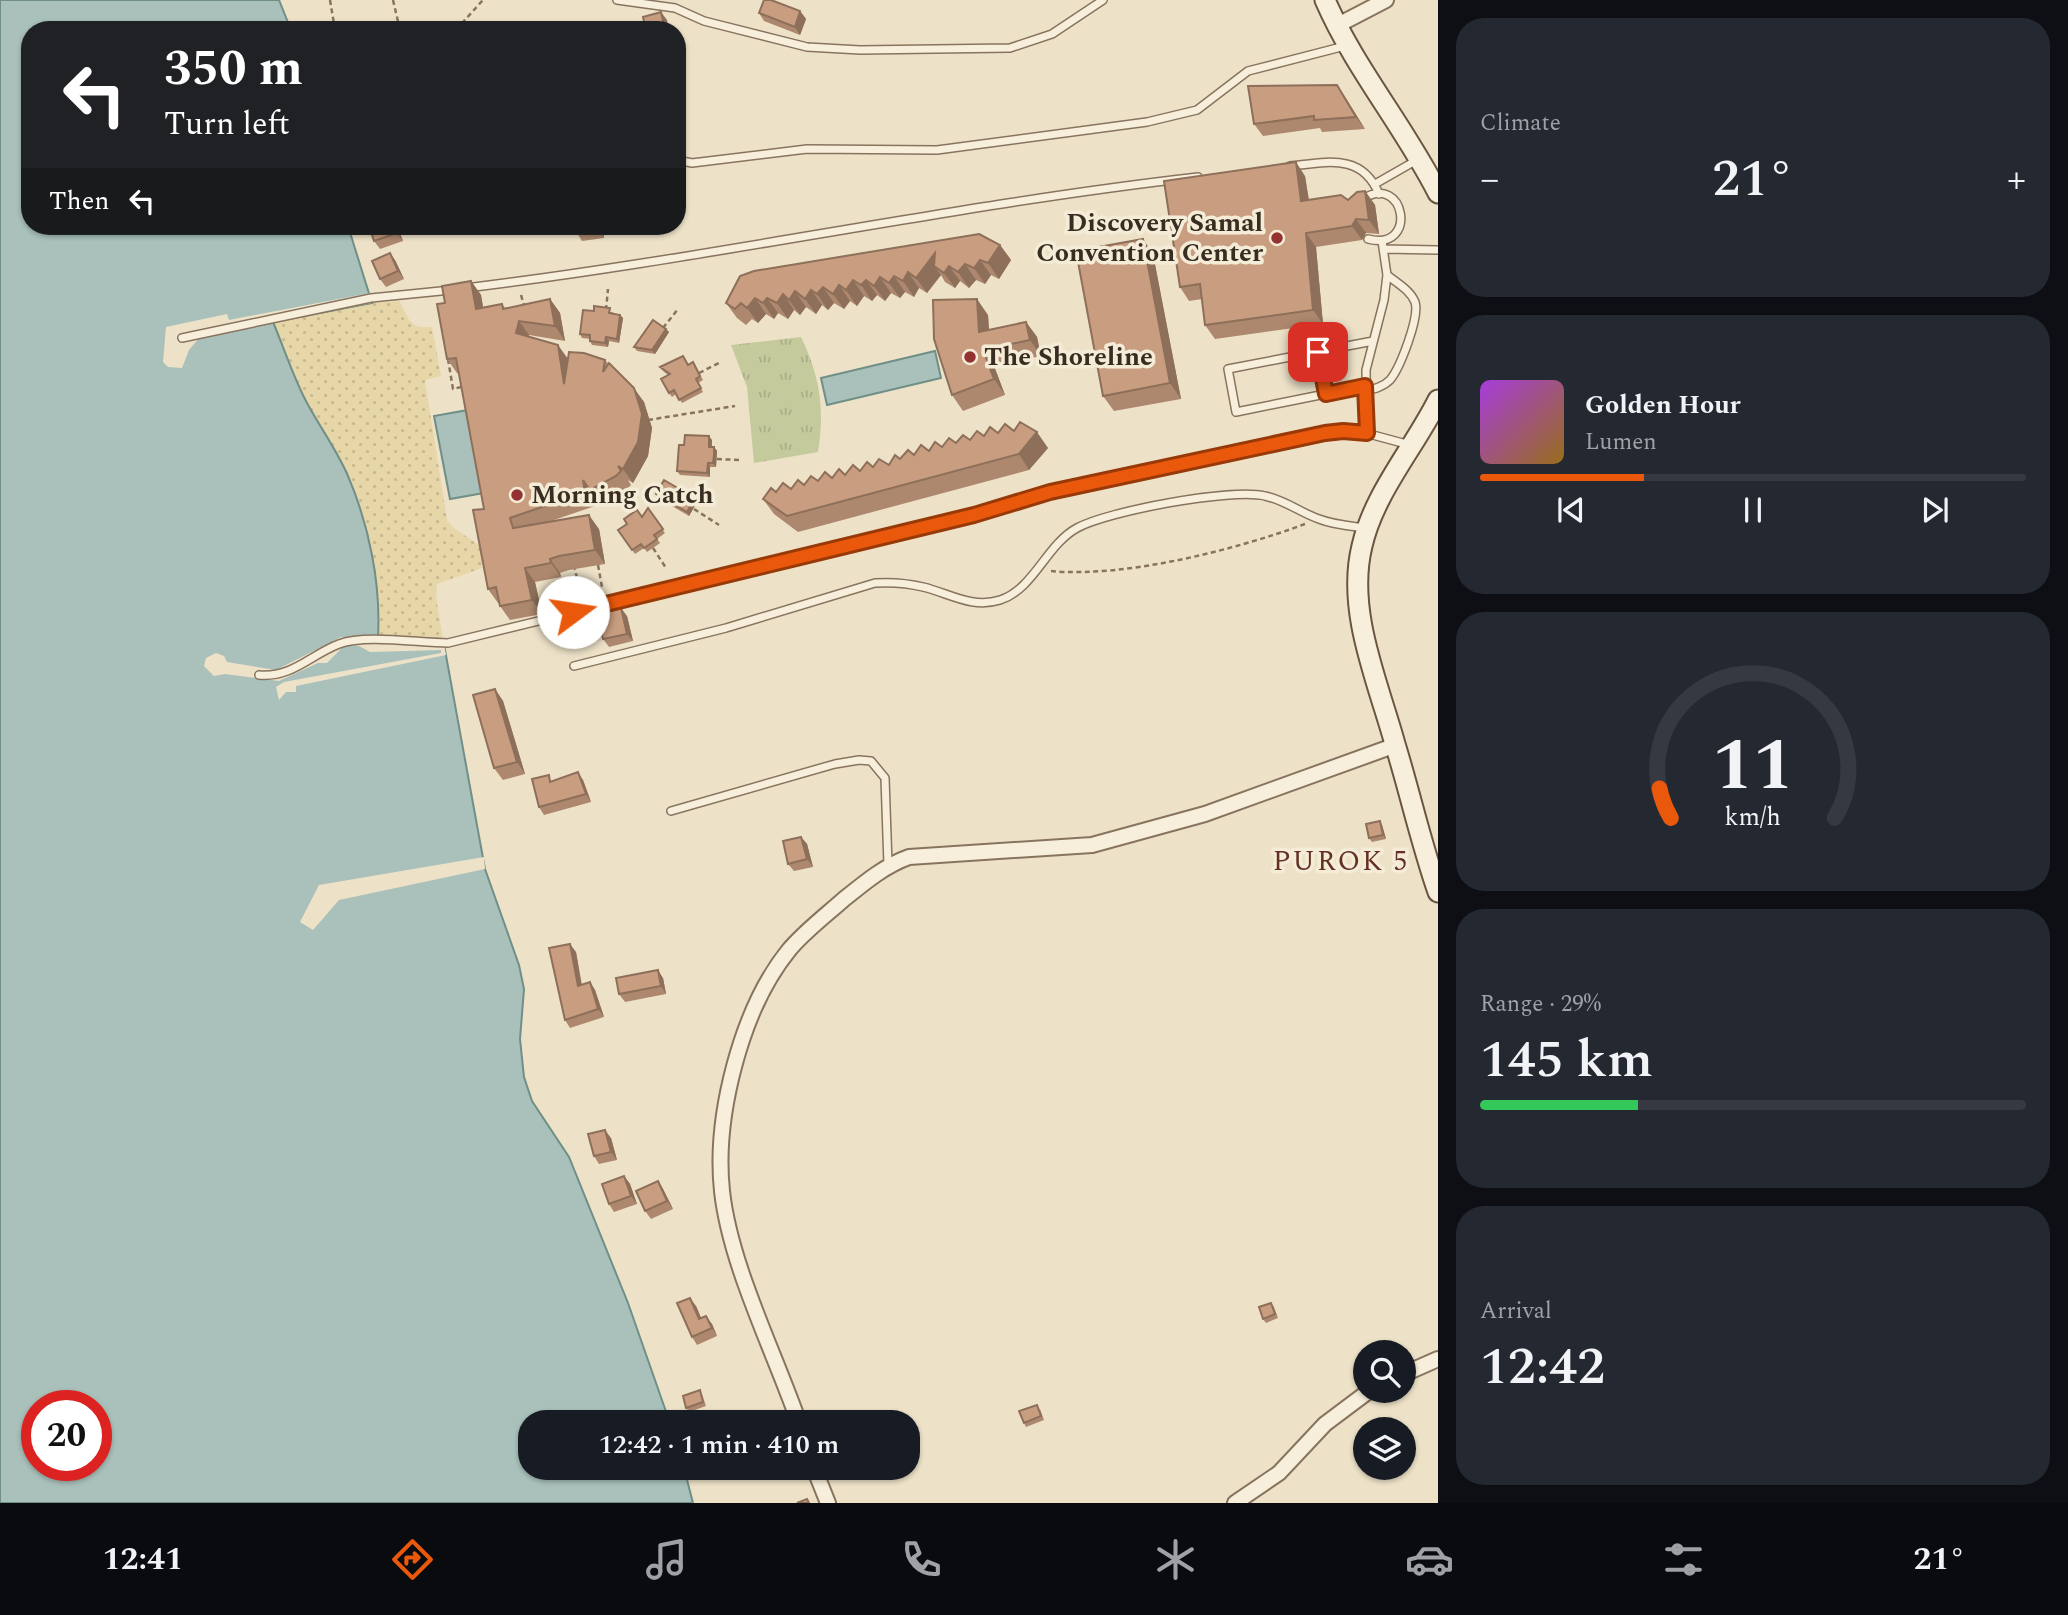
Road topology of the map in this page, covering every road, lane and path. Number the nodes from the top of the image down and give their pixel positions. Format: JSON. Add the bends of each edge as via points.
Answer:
{"nodes":[{"id":1,"x":330,"y":0,"type":"edge"},
{"id":2,"x":393,"y":0,"type":"edge"},
{"id":3,"x":483,"y":0,"type":"edge"},
{"id":4,"x":617,"y":0,"type":"edge"},
{"id":5,"x":1103,"y":0,"type":"edge"},
{"id":6,"x":1325,"y":0,"type":"edge"},
{"id":7,"x":1386,"y":0,"type":"edge"},
{"id":8,"x":334,"y":21,"type":"edge"},
{"id":9,"x":398,"y":21,"type":"edge"},
{"id":10,"x":464,"y":21,"type":"edge"},
{"id":11,"x":1336,"y":26,"type":"junction"},
{"id":12,"x":1346,"y":46,"type":"junction"},
{"id":13,"x":1420,"y":158,"type":"junction"},
{"id":14,"x":686,"y":162,"type":"edge"},
{"id":15,"x":1281,"y":167,"type":"edge"},
{"id":16,"x":1212,"y":175,"type":"edge"},
{"id":17,"x":1375,"y":184,"type":"junction"},
{"id":18,"x":1438,"y":193,"type":"edge"},
{"id":19,"x":1379,"y":194,"type":"junction"},
{"id":20,"x":1357,"y":208,"type":"edge"},
{"id":21,"x":1368,"y":239,"type":"dead end"},
{"id":22,"x":1383,"y":245,"type":"junction"},
{"id":23,"x":1438,"y":250,"type":"edge"},
{"id":24,"x":1387,"y":275,"type":"junction"},
{"id":25,"x":608,"y":289,"type":"dead end"},
{"id":26,"x":521,"y":295,"type":"dead end"},
{"id":27,"x":525,"y":308,"type":"edge"},
{"id":28,"x":678,"y":309,"type":"dead end"},
{"id":29,"x":606,"y":311,"type":"edge"},
{"id":30,"x":663,"y":328,"type":"edge"},
{"id":31,"x":182,"y":338,"type":"dead end"},
{"id":32,"x":1373,"y":341,"type":"junction"},
{"id":33,"x":447,"y":352,"type":"edge"},
{"id":34,"x":1318,"y":352,"type":"junction"},
{"id":35,"x":721,"y":362,"type":"dead end"},
{"id":36,"x":699,"y":373,"type":"edge"},
{"id":37,"x":468,"y":386,"type":"edge"},
{"id":38,"x":1365,"y":389,"type":"junction"},
{"id":39,"x":1326,"y":394,"type":"junction"},
{"id":40,"x":1438,"y":400,"type":"edge"},
{"id":41,"x":735,"y":406,"type":"dead end"},
{"id":42,"x":646,"y":420,"type":"dead end"},
{"id":43,"x":1367,"y":433,"type":"junction"},
{"id":44,"x":1413,"y":446,"type":"junction"},
{"id":45,"x":717,"y":458,"type":"edge"},
{"id":46,"x":739,"y":460,"type":"dead end"},
{"id":47,"x":694,"y":509,"type":"edge"},
{"id":48,"x":1319,"y":519,"type":"junction"},
{"id":49,"x":719,"y":525,"type":"dead end"},
{"id":50,"x":1367,"y":528,"type":"junction"},
{"id":51,"x":653,"y":548,"type":"edge"},
{"id":52,"x":572,"y":556,"type":"edge"},
{"id":53,"x":598,"y":565,"type":"dead end"},
{"id":54,"x":666,"y":568,"type":"dead end"},
{"id":55,"x":1037,"y":569,"type":"junction"},
{"id":56,"x":602,"y":587,"type":"dead end"},
{"id":57,"x":580,"y":592,"type":"dead end"},
{"id":58,"x":574,"y":666,"type":"dead end"},
{"id":59,"x":259,"y":675,"type":"dead end"},
{"id":60,"x":1396,"y":744,"type":"junction"},
{"id":61,"x":671,"y":811,"type":"dead end"},
{"id":62,"x":888,"y":865,"type":"junction"},
{"id":63,"x":1438,"y":892,"type":"edge"},
{"id":64,"x":1438,"y":1359,"type":"edge"},
{"id":65,"x":1416,"y":1369,"type":"edge"},
{"id":66,"x":1353,"y":1403,"type":"edge"},
{"id":67,"x":794,"y":1410,"type":"edge"},
{"id":68,"x":819,"y":1480,"type":"edge"},
{"id":69,"x":828,"y":1503,"type":"edge"},
{"id":70,"x":1235,"y":1503,"type":"edge"}],
"edges":[{"from":1,"to":8,"type":"path"},
{"from":2,"to":9,"type":"path"},
{"from":3,"to":10,"type":"path"},
{"from":4,"to":5,"type":"lane","via":[[667,6],[704,22],[807,47],[860,50],[1010,48],[1052,34]]},
{"from":6,"to":11,"type":"main road"},
{"from":7,"to":11,"type":"street"},
{"from":11,"to":12,"type":"main road"},
{"from":12,"to":13,"type":"main road"},
{"from":12,"to":14,"type":"lane","via":[[1248,71],[1197,110],[1147,122],[937,150],[807,149]]},
{"from":13,"to":17,"type":"lane"},
{"from":13,"to":18,"type":"main road"},
{"from":15,"to":17,"type":"lane","via":[[1339,163],[1360,167]]},
{"from":16,"to":31,"type":"lane","via":[[1084,189],[577,275],[371,298]]},
{"from":17,"to":19,"type":"lane"},
{"from":19,"to":20,"type":"lane","via":[[1366,197]]},
{"from":19,"to":22,"type":"lane","via":[[1395,201],[1402,218]]},
{"from":21,"to":22,"type":"lane"},
{"from":22,"to":23,"type":"lane"},
{"from":22,"to":24,"type":"lane"},
{"from":24,"to":32,"type":"lane"},
{"from":24,"to":38,"type":"lane","via":[[1411,295],[1417,313],[1391,379],[1376,389]]},
{"from":25,"to":29,"type":"path"},
{"from":26,"to":27,"type":"path"},
{"from":28,"to":30,"type":"path"},
{"from":32,"to":34,"type":"lane"},
{"from":32,"to":38,"type":"lane"},
{"from":33,"to":37,"type":"path","via":[[453,389]]},
{"from":34,"to":39,"type":"lane"},
{"from":34,"to":39,"type":"lane","via":[[1228,369],[1236,412]]},
{"from":35,"to":36,"type":"path"},
{"from":38,"to":39,"type":"lane"},
{"from":38,"to":43,"type":"lane"},
{"from":40,"to":44,"type":"main road"},
{"from":41,"to":42,"type":"path"},
{"from":43,"to":44,"type":"lane"},
{"from":43,"to":59,"type":"lane","via":[[1325,433],[1050,492],[974,515],[448,643],[339,644],[281,675]]},
{"from":44,"to":50,"type":"main road"},
{"from":45,"to":46,"type":"path"},
{"from":47,"to":49,"type":"path"},
{"from":48,"to":50,"type":"lane"},
{"from":48,"to":55,"type":"path","via":[[1227,548],[1135,566],[1075,573]]},
{"from":48,"to":55,"type":"lane","via":[[1264,495],[1220,495],[1174,503],[1116,514],[1077,528],[1052,547]]},
{"from":50,"to":60,"type":"main road","via":[[1357,589],[1367,646]]},
{"from":51,"to":54,"type":"path"},
{"from":52,"to":57,"type":"path"},
{"from":53,"to":56,"type":"path"},
{"from":55,"to":58,"type":"lane","via":[[1002,600],[978,604],[924,587],[875,583],[726,628]]},
{"from":60,"to":62,"type":"street","via":[[1205,814],[1092,845],[936,853]]},
{"from":60,"to":63,"type":"main road"},
{"from":61,"to":62,"type":"lane","via":[[835,764],[871,761],[885,778]]},
{"from":62,"to":67,"type":"street","via":[[789,949],[746,1034],[724,1108],[721,1164],[728,1220]]},
{"from":64,"to":65,"type":"street"},
{"from":66,"to":70,"type":"street","via":[[1325,1424],[1279,1473]]},
{"from":68,"to":69,"type":"street"}]}
